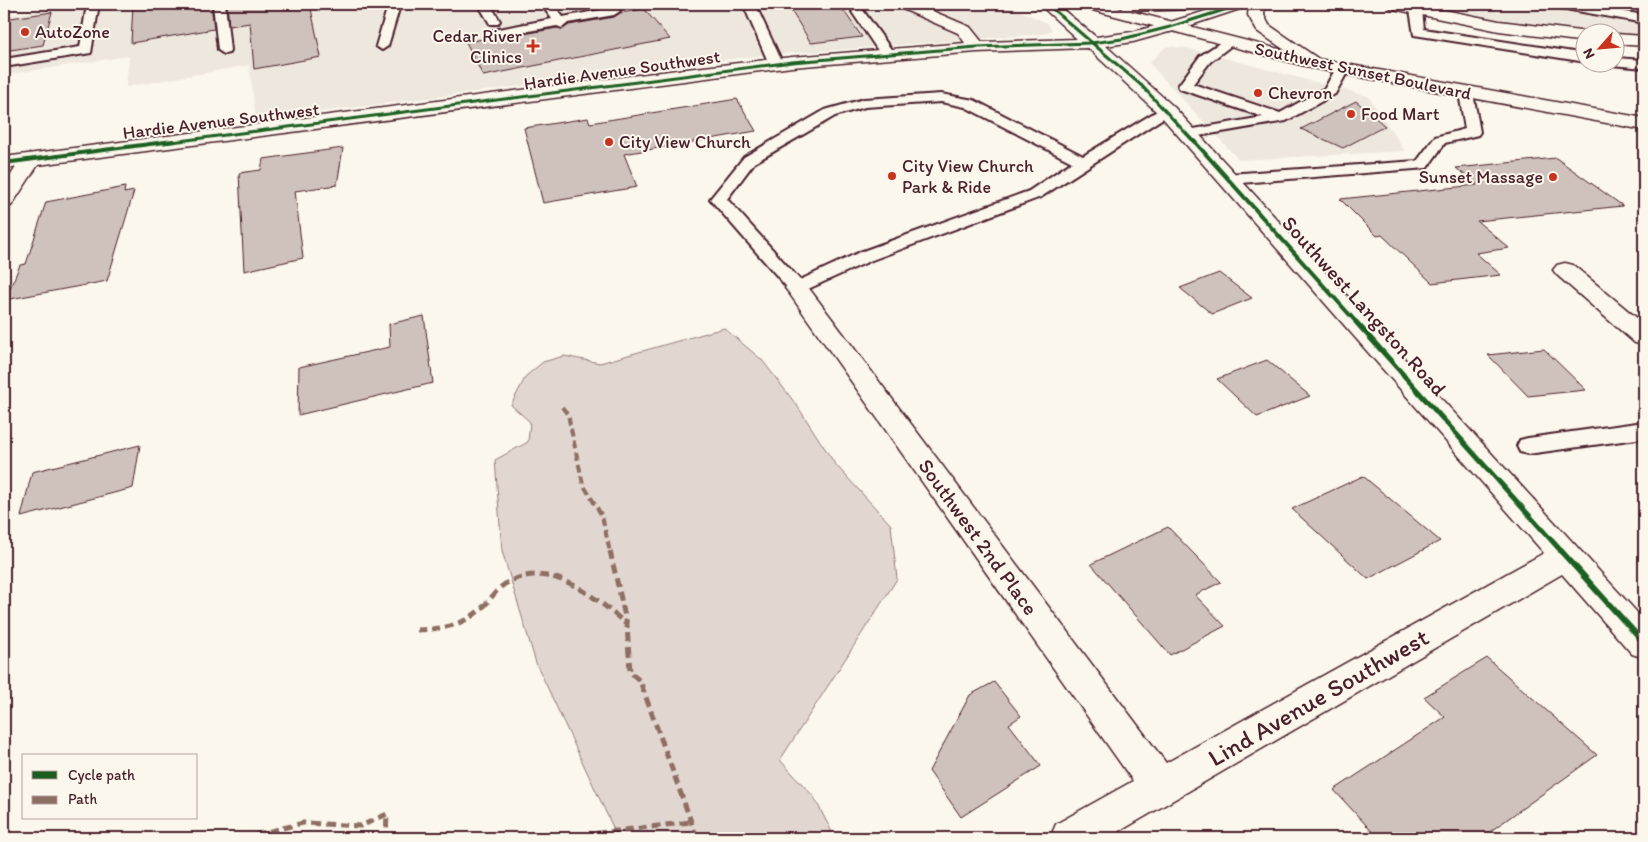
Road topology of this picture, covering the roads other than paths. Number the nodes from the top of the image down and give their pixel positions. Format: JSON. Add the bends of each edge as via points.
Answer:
{"nodes":[{"id":1,"x":93,"y":4,"type":"edge"},
{"id":2,"x":220,"y":4,"type":"edge"},
{"id":3,"x":391,"y":4,"type":"edge"},
{"id":4,"x":484,"y":4,"type":"edge"},
{"id":5,"x":547,"y":4,"type":"edge"},
{"id":6,"x":904,"y":4,"type":"edge"},
{"id":7,"x":1047,"y":4,"type":"edge"},
{"id":8,"x":1087,"y":4,"type":"edge"},
{"id":9,"x":1196,"y":4,"type":"edge"},
{"id":10,"x":1243,"y":4,"type":"edge"},
{"id":11,"x":1257,"y":4,"type":"edge"},
{"id":12,"x":1377,"y":4,"type":"edge"},
{"id":13,"x":1393,"y":4,"type":"edge"},
{"id":14,"x":1560,"y":4,"type":"edge"},
{"id":15,"x":750,"y":6,"type":"dead end"},
{"id":16,"x":613,"y":9,"type":"edge"},
{"id":17,"x":1416,"y":10,"type":"junction"},
{"id":18,"x":858,"y":12,"type":"dead end"},
{"id":19,"x":1644,"y":19,"type":"edge"},
{"id":20,"x":494,"y":21,"type":"dead end"},
{"id":21,"x":561,"y":23,"type":"junction"},
{"id":22,"x":1170,"y":27,"type":"junction"},
{"id":23,"x":495,"y":36,"type":"dead end"},
{"id":24,"x":1576,"y":36,"type":"edge"},
{"id":25,"x":1133,"y":37,"type":"junction"},
{"id":26,"x":1626,"y":40,"type":"edge"},
{"id":27,"x":1644,"y":41,"type":"edge"},
{"id":28,"x":1227,"y":42,"type":"junction"},
{"id":29,"x":1091,"y":43,"type":"junction"},
{"id":30,"x":382,"y":46,"type":"dead end"},
{"id":31,"x":978,"y":47,"type":"junction"},
{"id":32,"x":224,"y":50,"type":"dead end"},
{"id":33,"x":888,"y":55,"type":"junction"},
{"id":34,"x":1576,"y":56,"type":"edge"},
{"id":35,"x":4,"y":63,"type":"edge"},
{"id":36,"x":1626,"y":63,"type":"edge"},
{"id":37,"x":776,"y":64,"type":"junction"},
{"id":38,"x":1317,"y":64,"type":"junction"},
{"id":39,"x":1644,"y":64,"type":"edge"},
{"id":40,"x":1342,"y":69,"type":"junction"},
{"id":41,"x":1142,"y":86,"type":"junction"},
{"id":42,"x":1466,"y":93,"type":"junction"},
{"id":43,"x":1167,"y":111,"type":"junction"},
{"id":44,"x":1281,"y":118,"type":"junction"},
{"id":45,"x":1644,"y":124,"type":"edge"},
{"id":46,"x":1187,"y":134,"type":"junction"},
{"id":47,"x":30,"y":160,"type":"junction"},
{"id":48,"x":1084,"y":162,"type":"junction"},
{"id":49,"x":4,"y":163,"type":"edge"},
{"id":50,"x":1228,"y":179,"type":"junction"},
{"id":51,"x":4,"y":202,"type":"edge"},
{"id":52,"x":1565,"y":270,"type":"dead end"},
{"id":53,"x":796,"y":288,"type":"junction"},
{"id":54,"x":1644,"y":337,"type":"edge"},
{"id":55,"x":1644,"y":430,"type":"edge"},
{"id":56,"x":1528,"y":446,"type":"dead end"},
{"id":57,"x":1566,"y":556,"type":"junction"},
{"id":58,"x":1644,"y":643,"type":"edge"},
{"id":59,"x":1160,"y":786,"type":"junction"},
{"id":60,"x":1070,"y":838,"type":"edge"}],
"edges":[{"from":1,"to":35,"type":"lane","via":[[86,50]]},
{"from":2,"to":32,"type":"lane"},
{"from":3,"to":30,"type":"lane","via":[[393,8]]},
{"from":4,"to":20,"type":"lane"},
{"from":5,"to":21,"type":"lane"},
{"from":6,"to":31,"type":"street","via":[[964,30]]},
{"from":7,"to":29,"type":"street","name":"Southwest Langston Road"},
{"from":8,"to":9,"type":"street"},
{"from":8,"to":22,"type":"street","name":"Southwest Sunset Boulevard"},
{"from":10,"to":22,"type":"street","name":"Hardie Avenue Southwest"},
{"from":11,"to":38,"type":"street","via":[[1256,16],[1263,28]]},
{"from":12,"to":17,"type":"street"},
{"from":13,"to":17,"type":"street"},
{"from":14,"to":19,"type":"lane"},
{"from":15,"to":37,"type":"lane"},
{"from":16,"to":21,"type":"lane"},
{"from":17,"to":24,"type":"street","via":[[1499,26]]},
{"from":17,"to":34,"type":"lane","via":[[1418,32]]},
{"from":18,"to":33,"type":"lane"},
{"from":21,"to":23,"type":"lane","via":[[493,34]]},
{"from":22,"to":25,"type":"street","name":"Hardie Avenue Southwest"},
{"from":22,"to":28,"type":"street","name":"Southwest Sunset Boulevard"},
{"from":25,"to":29,"type":"street","name":"Hardie Avenue Southwest"},
{"from":25,"to":41,"type":"street","name":"Southwest Langston Road","via":[[1131,52]]},
{"from":26,"to":27,"type":"street"},
{"from":28,"to":38,"type":"street","name":"Southwest Sunset Boulevard"},
{"from":28,"to":44,"type":"lane","via":[[1205,59],[1185,86]]},
{"from":29,"to":31,"type":"street","name":"Hardie Avenue Southwest"},
{"from":29,"to":41,"type":"street","name":"Southwest Langston Road"},
{"from":31,"to":33,"type":"street","name":"Hardie Avenue Southwest"},
{"from":33,"to":37,"type":"street","name":"Hardie Avenue Southwest"},
{"from":36,"to":39,"type":"lane"},
{"from":37,"to":47,"type":"street","name":"Hardie Avenue Southwest"},
{"from":38,"to":40,"type":"street","name":"Southwest Sunset Boulevard"},
{"from":40,"to":42,"type":"street","name":"Southwest Sunset Boulevard"},
{"from":40,"to":44,"type":"lane","via":[[1330,91]]},
{"from":41,"to":43,"type":"street","name":"Southwest Langston Road"},
{"from":42,"to":45,"type":"street","name":"Southwest Sunset Boulevard"},
{"from":42,"to":50,"type":"lane","via":[[1473,132],[1440,140],[1422,165]]},
{"from":43,"to":46,"type":"street","name":"Southwest Langston Road"},
{"from":43,"to":48,"type":"lane"},
{"from":44,"to":46,"type":"lane"},
{"from":46,"to":50,"type":"street","name":"Southwest Langston Road"},
{"from":47,"to":49,"type":"street","name":"Hardie Avenue Southwest"},
{"from":47,"to":51,"type":"street"},
{"from":48,"to":53,"type":"lane","via":[[1035,194],[866,256]]},
{"from":48,"to":53,"type":"lane","via":[[969,102],[941,98],[864,103],[830,113],[749,160],[718,199]]},
{"from":50,"to":57,"type":"street","name":"Southwest Langston Road"},
{"from":52,"to":54,"type":"street"},
{"from":53,"to":59,"type":"street","name":"Southwest 2nd Place"},
{"from":55,"to":56,"type":"lane"},
{"from":57,"to":58,"type":"street","name":"Southwest Langston Road"},
{"from":57,"to":59,"type":"street","name":"Lind Avenue Southwest"},
{"from":59,"to":60,"type":"street","name":"Lind Avenue Southwest"}]}
